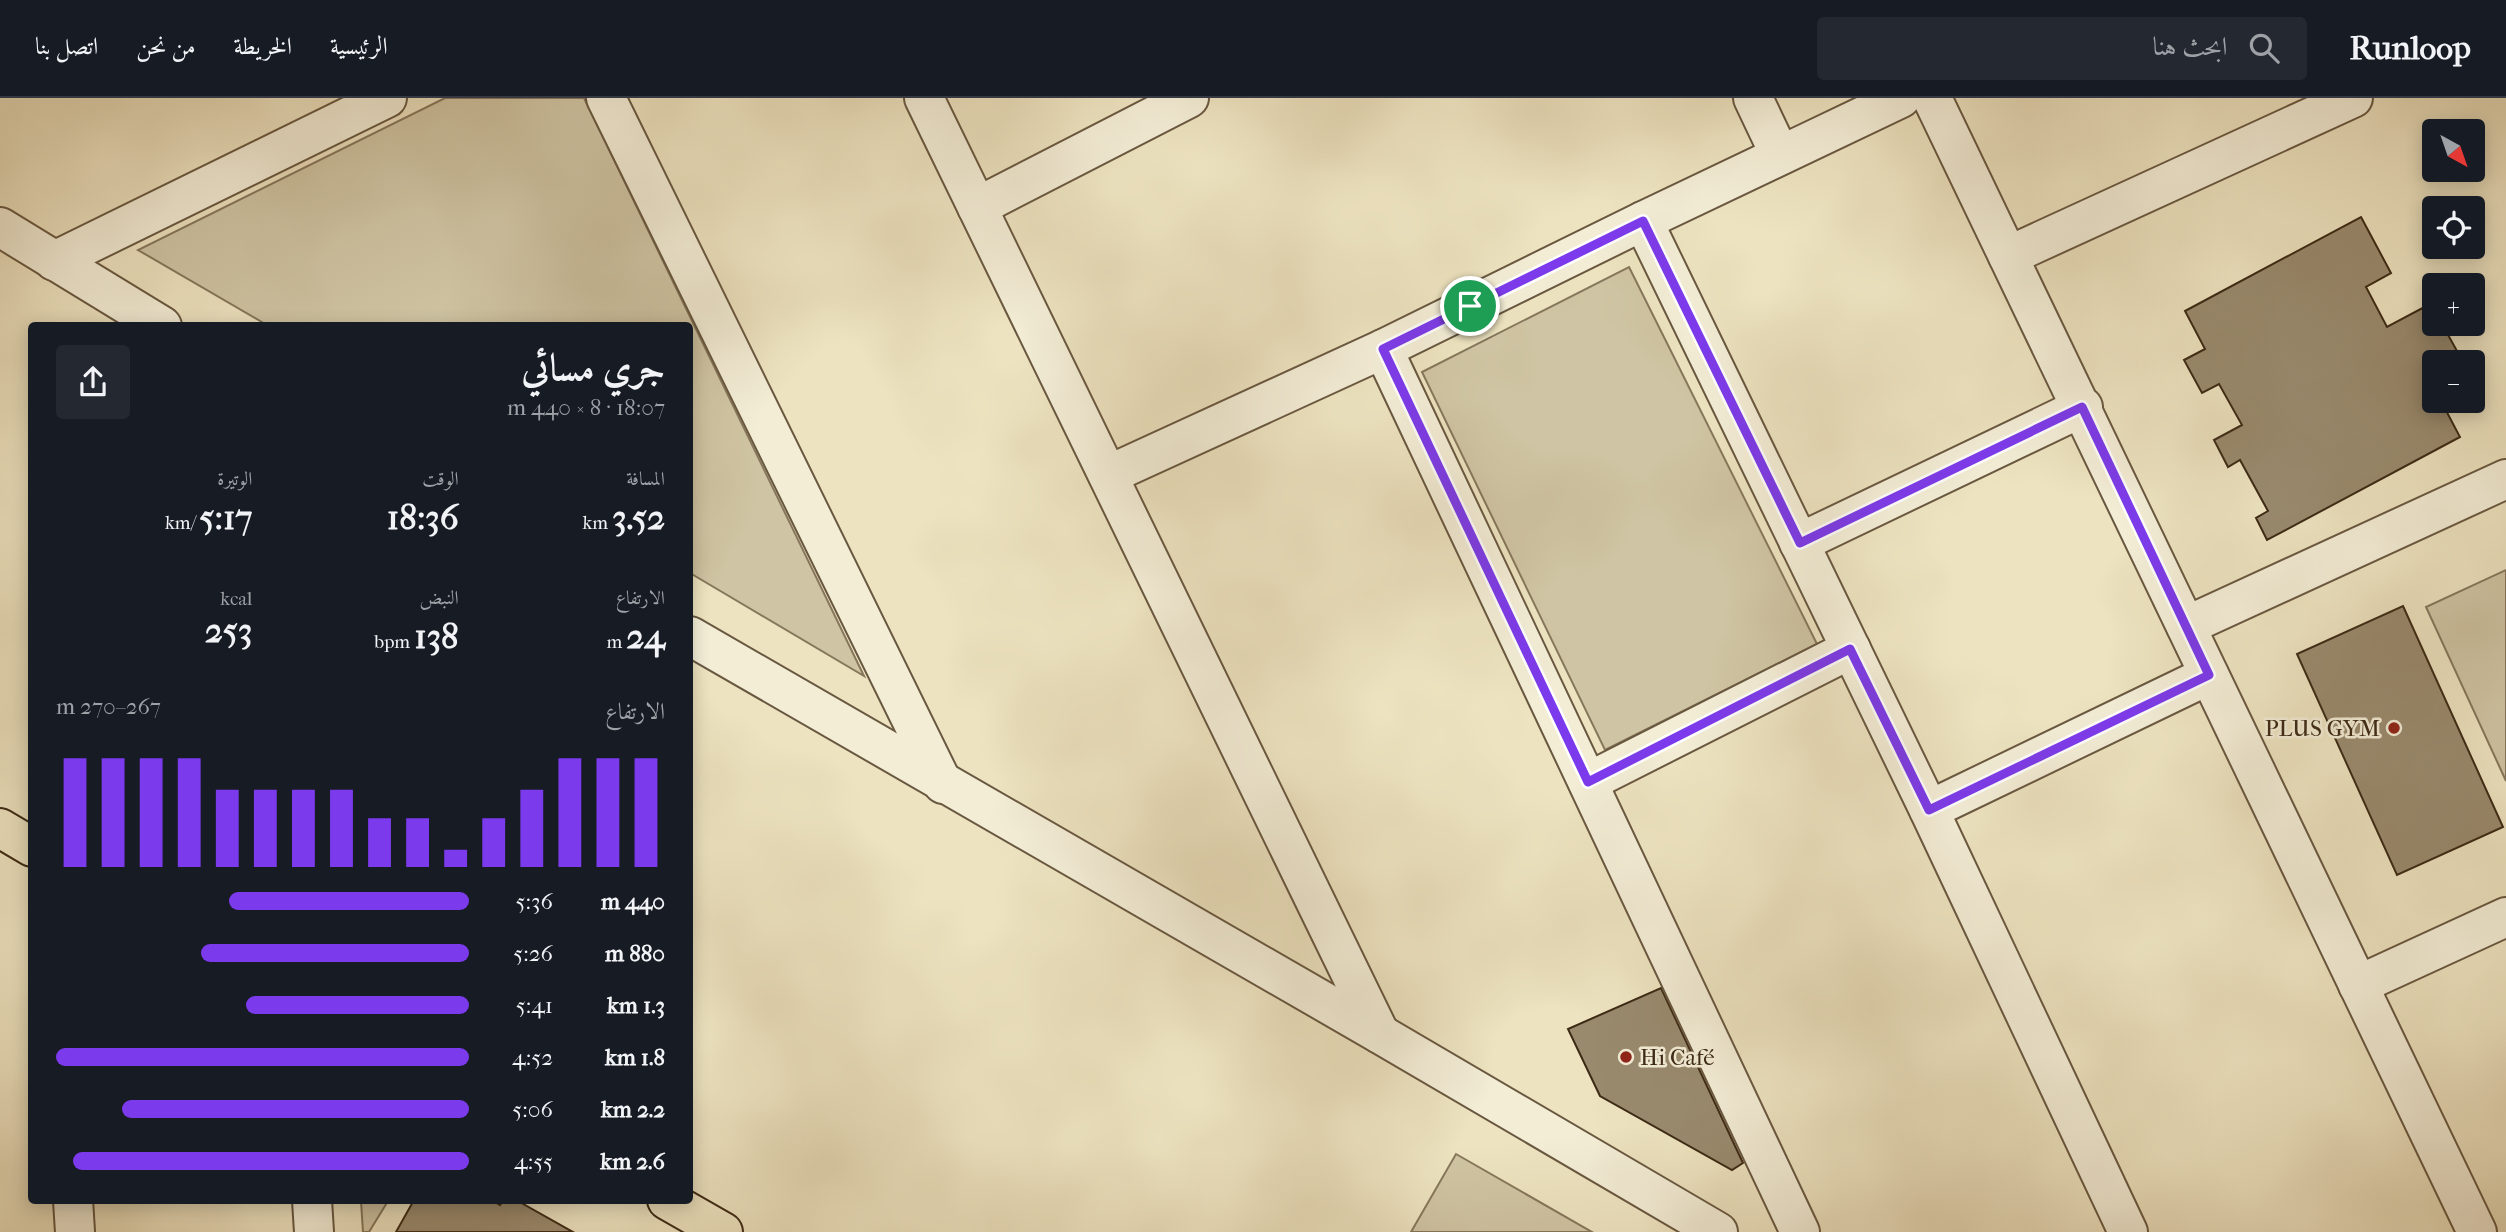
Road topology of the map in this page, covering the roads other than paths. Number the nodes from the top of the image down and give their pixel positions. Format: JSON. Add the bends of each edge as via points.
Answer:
{"nodes":[{"id":1,"x":387,"y":98,"type":"edge"},
{"id":2,"x":606,"y":98,"type":"edge"},
{"id":3,"x":924,"y":98,"type":"edge"},
{"id":4,"x":1189,"y":98,"type":"edge"},
{"id":5,"x":1753,"y":98,"type":"edge"},
{"id":6,"x":1901,"y":98,"type":"edge"},
{"id":7,"x":1932,"y":98,"type":"edge"},
{"id":8,"x":2353,"y":98,"type":"edge"},
{"id":9,"x":1780,"y":155,"type":"junction"},
{"id":10,"x":977,"y":206,"type":"junction"},
{"id":11,"x":1643,"y":221,"type":"junction"},
{"id":12,"x":0,"y":227,"type":"edge"},
{"id":13,"x":2008,"y":256,"type":"junction"},
{"id":14,"x":54,"y":261,"type":"junction"},
{"id":15,"x":155,"y":322,"type":"edge"},
{"id":16,"x":1383,"y":349,"type":"junction"},
{"id":17,"x":2082,"y":407,"type":"junction"},
{"id":18,"x":1108,"y":475,"type":"junction"},
{"id":19,"x":2506,"y":479,"type":"edge"},
{"id":20,"x":1800,"y":543,"type":"junction"},
{"id":21,"x":2186,"y":626,"type":"junction"},
{"id":22,"x":693,"y":638,"type":"edge"},
{"id":23,"x":1850,"y":649,"type":"junction"},
{"id":24,"x":2209,"y":675,"type":"junction"},
{"id":25,"x":1588,"y":782,"type":"junction"},
{"id":26,"x":943,"y":784,"type":"junction"},
{"id":27,"x":1929,"y":810,"type":"junction"},
{"id":28,"x":0,"y":828,"type":"edge"},
{"id":29,"x":28,"y":845,"type":"edge"},
{"id":30,"x":2506,"y":917,"type":"edge"},
{"id":31,"x":2358,"y":985,"type":"junction"},
{"id":32,"x":1380,"y":1034,"type":"junction"},
{"id":33,"x":73,"y":1204,"type":"edge"},
{"id":34,"x":312,"y":1204,"type":"edge"},
{"id":35,"x":674,"y":1204,"type":"edge"},
{"id":36,"x":75,"y":1232,"type":"edge"},
{"id":37,"x":314,"y":1232,"type":"edge"},
{"id":38,"x":723,"y":1232,"type":"edge"},
{"id":39,"x":1718,"y":1232,"type":"edge"},
{"id":40,"x":1800,"y":1232,"type":"edge"},
{"id":41,"x":2128,"y":1232,"type":"edge"},
{"id":42,"x":2477,"y":1232,"type":"edge"}],
"edges":[{"from":1,"to":14,"type":"street"},
{"from":2,"to":26,"type":"street"},
{"from":3,"to":10,"type":"street"},
{"from":4,"to":10,"type":"street"},
{"from":5,"to":9,"type":"street"},
{"from":6,"to":9,"type":"street"},
{"from":7,"to":13,"type":"street"},
{"from":8,"to":13,"type":"street"},
{"from":9,"to":11,"type":"street"},
{"from":10,"to":18,"type":"street"},
{"from":11,"to":16,"type":"street"},
{"from":11,"to":20,"type":"street"},
{"from":12,"to":14,"type":"street"},
{"from":13,"to":17,"type":"street"},
{"from":14,"to":15,"type":"street"},
{"from":16,"to":18,"type":"street"},
{"from":16,"to":25,"type":"street"},
{"from":17,"to":20,"type":"street"},
{"from":17,"to":21,"type":"street"},
{"from":18,"to":32,"type":"street"},
{"from":19,"to":21,"type":"street"},
{"from":20,"to":23,"type":"street"},
{"from":21,"to":24,"type":"street"},
{"from":22,"to":26,"type":"street"},
{"from":23,"to":25,"type":"street"},
{"from":23,"to":27,"type":"street"},
{"from":24,"to":27,"type":"street"},
{"from":24,"to":31,"type":"street"},
{"from":25,"to":40,"type":"street"},
{"from":26,"to":32,"type":"street"},
{"from":27,"to":41,"type":"street"},
{"from":28,"to":29,"type":"main road"},
{"from":30,"to":31,"type":"street"},
{"from":31,"to":42,"type":"street"},
{"from":32,"to":39,"type":"street"},
{"from":33,"to":36,"type":"street"},
{"from":34,"to":37,"type":"street"},
{"from":35,"to":38,"type":"main road"}]}
